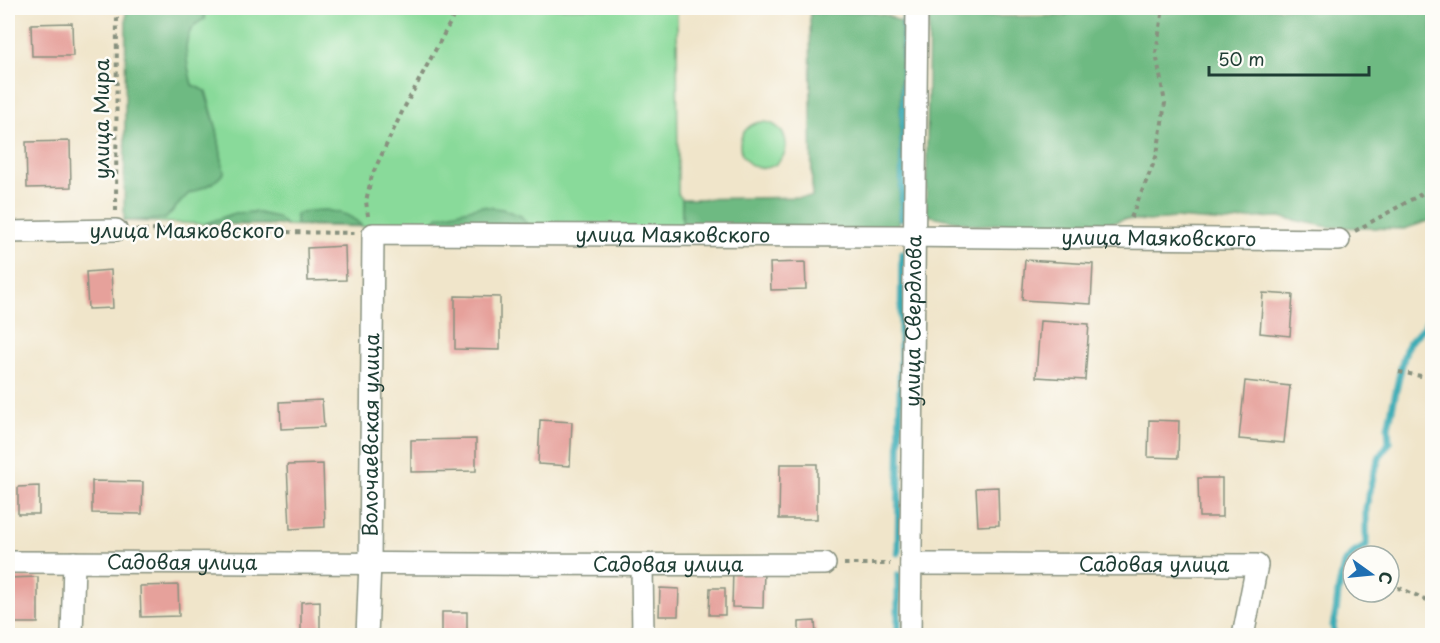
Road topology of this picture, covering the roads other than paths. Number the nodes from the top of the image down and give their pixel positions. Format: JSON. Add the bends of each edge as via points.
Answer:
{"nodes":[{"id":1,"x":917,"y":8,"type":"edge"},
{"id":2,"x":116,"y":230,"type":"road end"},
{"id":3,"x":8,"y":232,"type":"edge"},
{"id":4,"x":373,"y":234,"type":"joint"},
{"id":5,"x":914,"y":236,"type":"junction"},
{"id":6,"x":1339,"y":240,"type":"road end"},
{"id":7,"x":8,"y":562,"type":"edge"},
{"id":8,"x":75,"y":562,"type":"junction"},
{"id":9,"x":370,"y":563,"type":"junction"},
{"id":10,"x":825,"y":564,"type":"road end"},
{"id":11,"x":911,"y":564,"type":"junction"},
{"id":12,"x":642,"y":566,"type":"junction"},
{"id":13,"x":72,"y":636,"type":"edge"},
{"id":14,"x":368,"y":636,"type":"edge"},
{"id":15,"x":643,"y":636,"type":"edge"},
{"id":16,"x":910,"y":636,"type":"edge"},
{"id":17,"x":1243,"y":636,"type":"edge"}],
"edges":[{"from":1,"to":5,"type":"street","name":"улица Свердлова"},
{"from":2,"to":3,"type":"street","name":"улица Маяковского"},
{"from":4,"to":5,"type":"street","name":"улица Маяковского"},
{"from":4,"to":9,"type":"street","name":"Волочаевская улица"},
{"from":5,"to":6,"type":"street","name":"улица Маяковского"},
{"from":5,"to":11,"type":"street","name":"улица Свердлова"},
{"from":7,"to":8,"type":"street","name":"Садовая улица"},
{"from":8,"to":9,"type":"street","name":"Садовая улица"},
{"from":8,"to":13,"type":"street"},
{"from":9,"to":12,"type":"street","name":"Садовая улица"},
{"from":9,"to":14,"type":"street","name":"Волочаевская улица"},
{"from":10,"to":12,"type":"street","name":"Садовая улица"},
{"from":11,"to":16,"type":"street","name":"улица Свердлова"},
{"from":11,"to":17,"type":"street","name":"Садовая улица","via":[[1257,565]]},
{"from":12,"to":15,"type":"street"}]}
